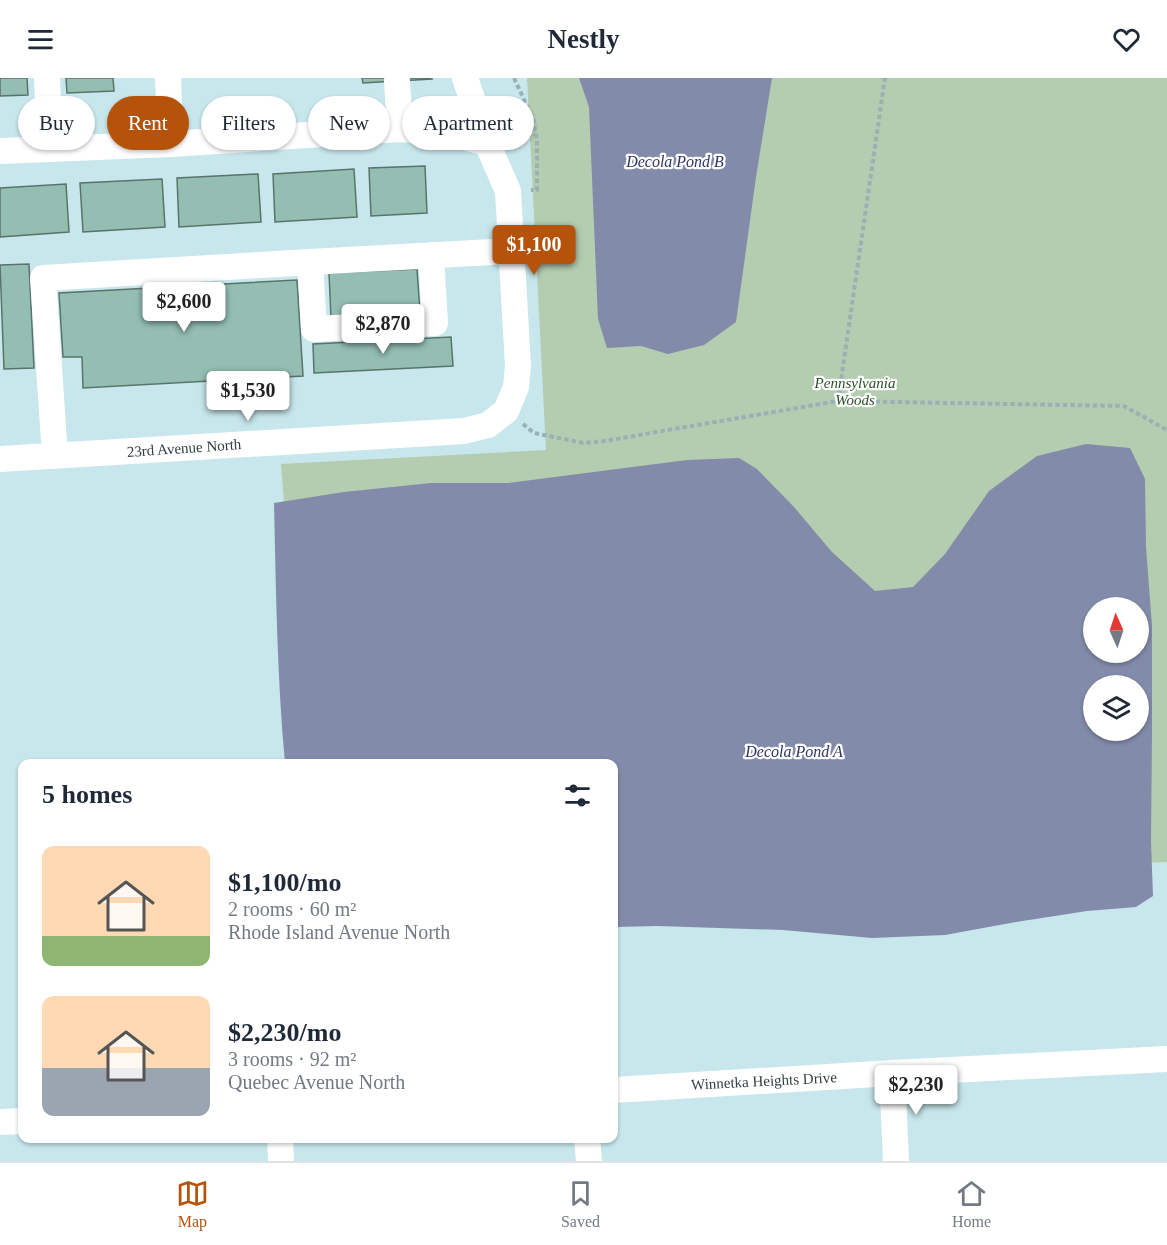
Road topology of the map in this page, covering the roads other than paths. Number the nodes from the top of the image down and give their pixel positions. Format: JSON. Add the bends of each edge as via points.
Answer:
{"nodes":[{"id":1,"x":46,"y":78,"type":"edge"},
{"id":2,"x":168,"y":78,"type":"edge"},
{"id":3,"x":465,"y":78,"type":"edge"},
{"id":4,"x":397,"y":81,"type":"dead end"},
{"id":5,"x":47,"y":96,"type":"edge"},
{"id":6,"x":169,"y":96,"type":"edge"},
{"id":7,"x":471,"y":96,"type":"edge"},
{"id":8,"x":400,"y":129,"type":"joint"},
{"id":9,"x":189,"y":143,"type":"edge"},
{"id":10,"x":18,"y":150,"type":"edge"},
{"id":11,"x":491,"y":150,"type":"edge"},
{"id":12,"x":0,"y":151,"type":"edge"},
{"id":13,"x":511,"y":251,"type":"junction"},
{"id":14,"x":431,"y":255,"type":"junction"},
{"id":15,"x":310,"y":262,"type":"junction"},
{"id":16,"x":55,"y":456,"type":"junction"},
{"id":17,"x":0,"y":459,"type":"edge"},
{"id":18,"x":1167,"y":1059,"type":"edge"},
{"id":19,"x":892,"y":1073,"type":"junction"},
{"id":20,"x":618,"y":1090,"type":"edge"},
{"id":21,"x":18,"y":1121,"type":"edge"},
{"id":22,"x":0,"y":1122,"type":"edge"},
{"id":23,"x":280,"y":1143,"type":"edge"},
{"id":24,"x":587,"y":1143,"type":"edge"},
{"id":25,"x":281,"y":1161,"type":"edge"},
{"id":26,"x":588,"y":1161,"type":"edge"},
{"id":27,"x":896,"y":1161,"type":"edge"}],
"edges":[{"from":1,"to":5,"type":"street"},
{"from":2,"to":6,"type":"street"},
{"from":3,"to":7,"type":"street"},
{"from":4,"to":8,"type":"street"},
{"from":8,"to":9,"type":"street"},
{"from":10,"to":12,"type":"street"},
{"from":11,"to":13,"type":"street","via":[[508,191]]},
{"from":13,"to":14,"type":"street"},
{"from":13,"to":16,"type":"street","name":"23rd Avenue North","via":[[516,387],[506,411],[488,425],[464,431]]},
{"from":14,"to":15,"type":"street"},
{"from":14,"to":15,"type":"street","via":[[435,323],[314,329]]},
{"from":15,"to":16,"type":"street","via":[[43,278]]},
{"from":16,"to":17,"type":"street","name":"23rd Avenue North"},
{"from":18,"to":19,"type":"street","name":"Winnetka Heights Drive"},
{"from":19,"to":20,"type":"street","name":"Winnetka Heights Drive"},
{"from":19,"to":27,"type":"street"},
{"from":21,"to":22,"type":"street"},
{"from":23,"to":25,"type":"street"},
{"from":24,"to":26,"type":"street"}]}
